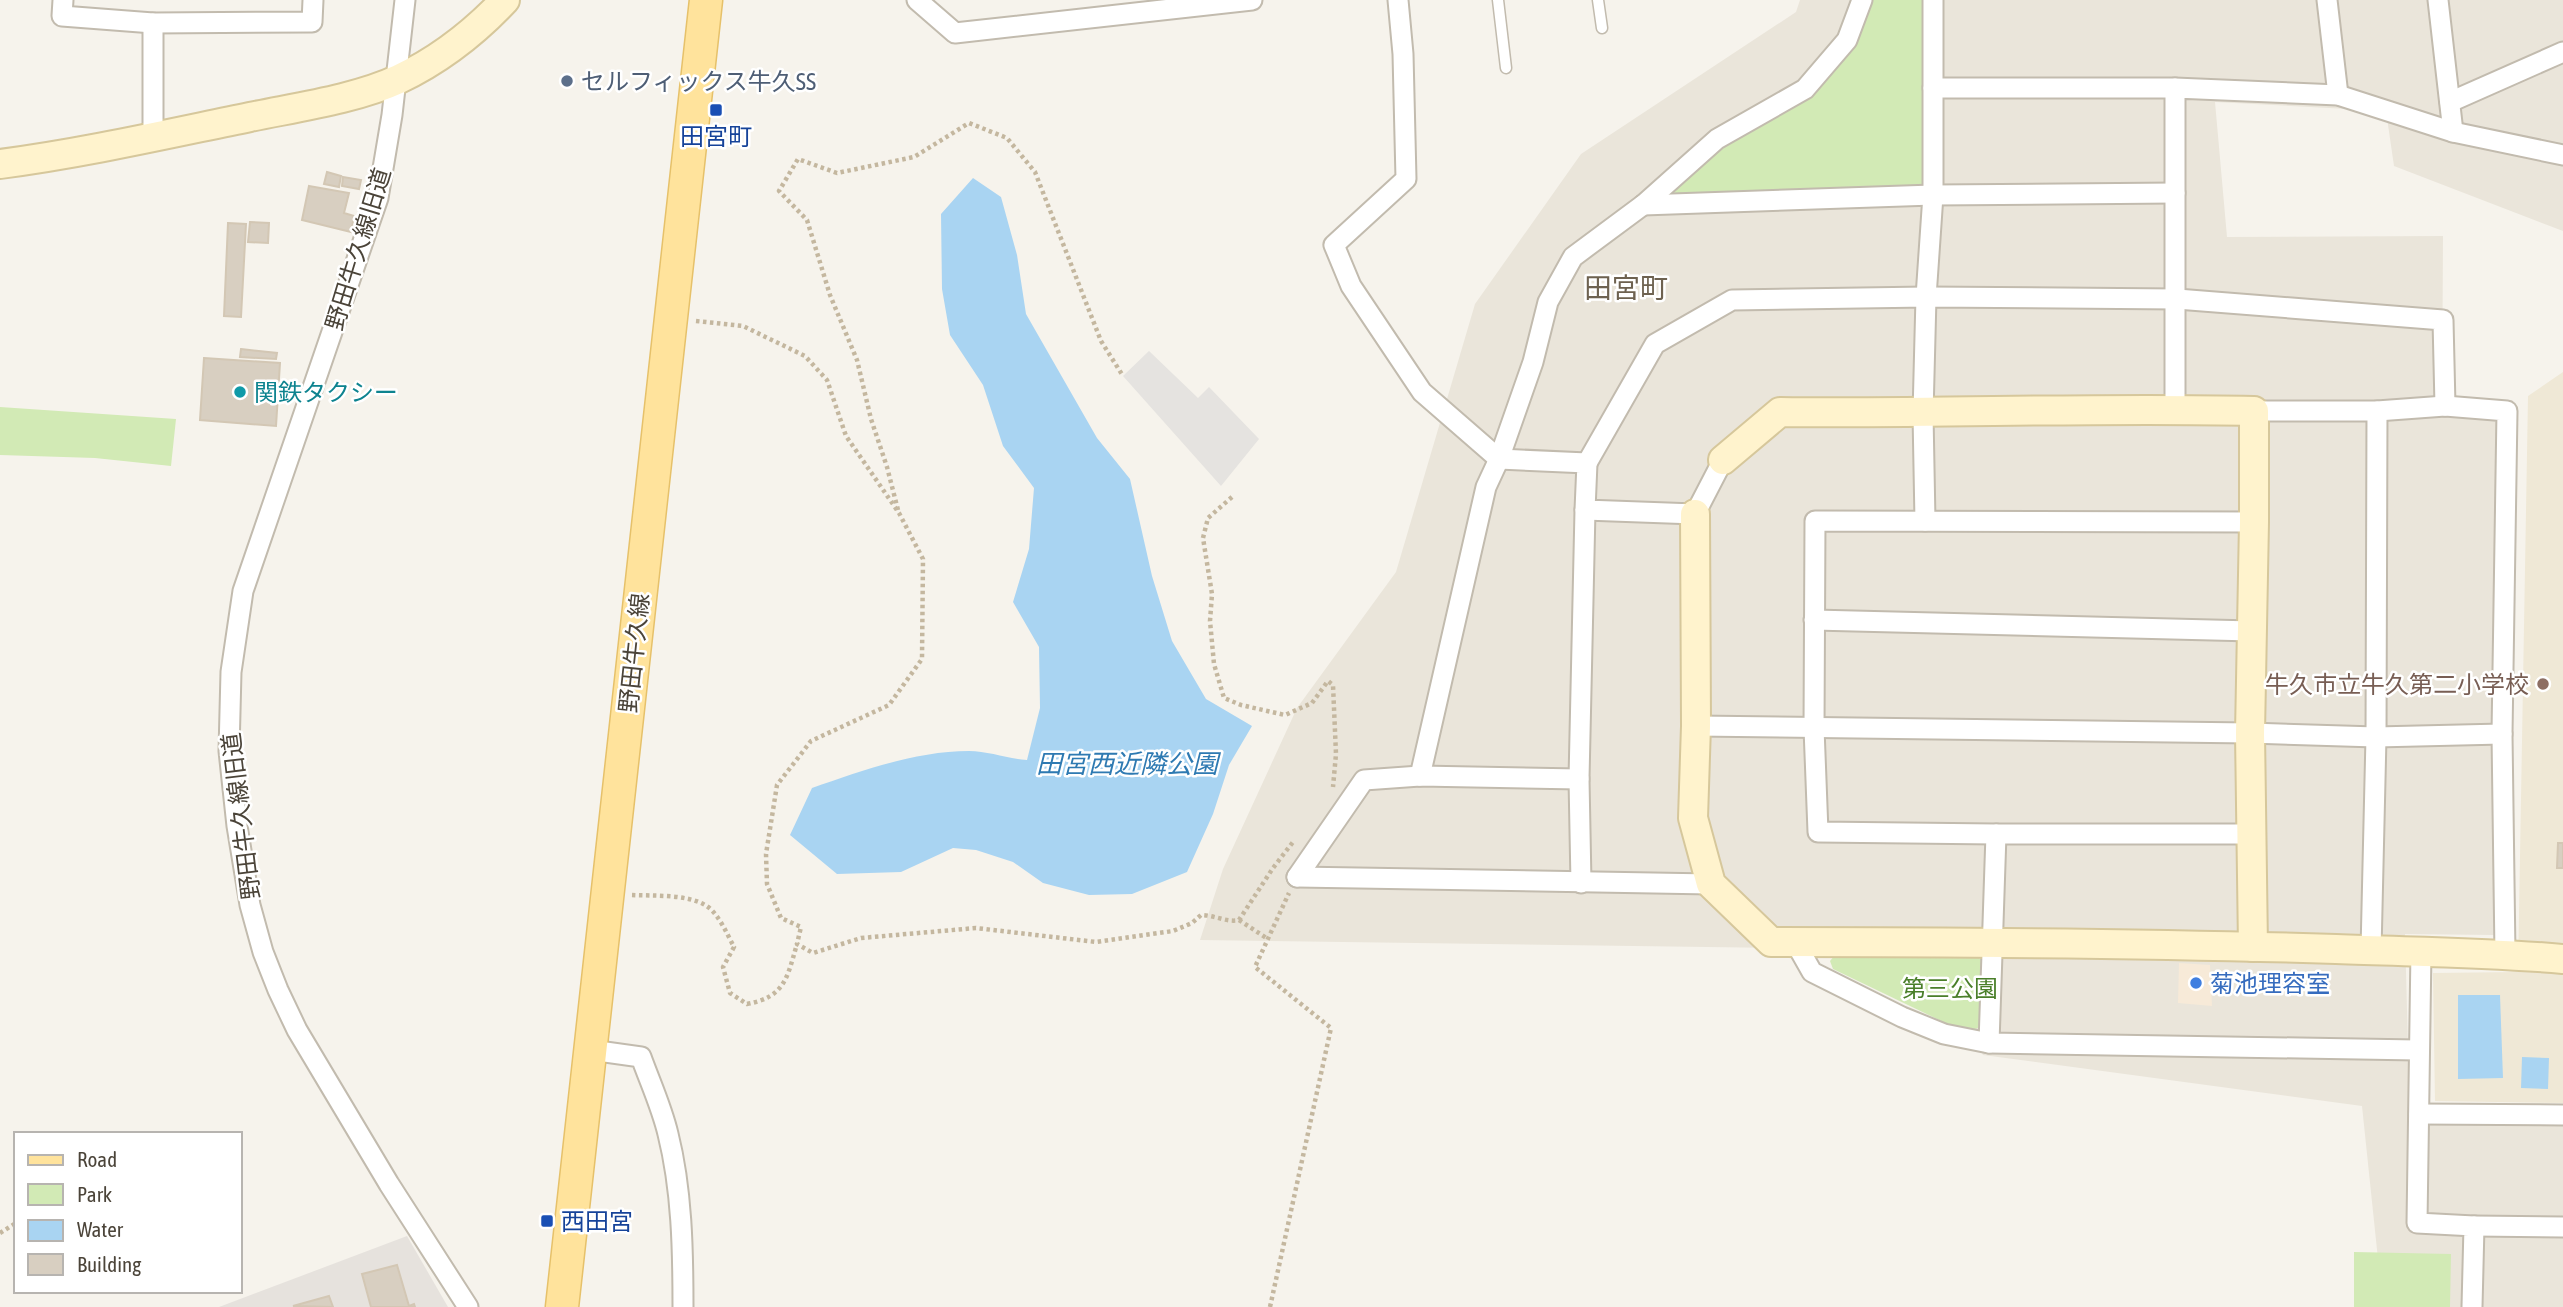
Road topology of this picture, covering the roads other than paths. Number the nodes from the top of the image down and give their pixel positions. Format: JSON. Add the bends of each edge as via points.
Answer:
{"nodes":[{"id":1,"x":63,"y":0,"type":"edge"},
{"id":2,"x":313,"y":0,"type":"edge"},
{"id":3,"x":405,"y":0,"type":"edge"},
{"id":4,"x":505,"y":0,"type":"edge"},
{"id":5,"x":706,"y":0,"type":"edge"},
{"id":6,"x":917,"y":0,"type":"edge"},
{"id":7,"x":1252,"y":0,"type":"edge"},
{"id":8,"x":1398,"y":0,"type":"edge"},
{"id":9,"x":1498,"y":0,"type":"edge"},
{"id":10,"x":1598,"y":0,"type":"edge"},
{"id":11,"x":1862,"y":0,"type":"edge"},
{"id":12,"x":1933,"y":0,"type":"edge"},
{"id":13,"x":2327,"y":0,"type":"edge"},
{"id":14,"x":2438,"y":0,"type":"edge"},
{"id":15,"x":153,"y":23,"type":"junction"},
{"id":16,"x":1602,"y":28,"type":"dead end"},
{"id":17,"x":2563,"y":52,"type":"edge"},
{"id":18,"x":1506,"y":68,"type":"dead end"},
{"id":19,"x":397,"y":80,"type":"junction"},
{"id":20,"x":1933,"y":88,"type":"junction"},
{"id":21,"x":2175,"y":88,"type":"junction"},
{"id":22,"x":2338,"y":95,"type":"junction"},
{"id":23,"x":2451,"y":102,"type":"junction"},
{"id":24,"x":2453,"y":132,"type":"junction"},
{"id":25,"x":153,"y":137,"type":"junction"},
{"id":26,"x":2563,"y":155,"type":"edge"},
{"id":27,"x":0,"y":164,"type":"edge"},
{"id":28,"x":2175,"y":193,"type":"junction"},
{"id":29,"x":1933,"y":195,"type":"junction"},
{"id":30,"x":1643,"y":205,"type":"junction"},
{"id":31,"x":1926,"y":297,"type":"junction"},
{"id":32,"x":2176,"y":299,"type":"junction"},
{"id":33,"x":2445,"y":406,"type":"junction"},
{"id":34,"x":2175,"y":409,"type":"junction"},
{"id":35,"x":2254,"y":411,"type":"junction"},
{"id":36,"x":2377,"y":411,"type":"junction"},
{"id":37,"x":1923,"y":414,"type":"junction"},
{"id":38,"x":1499,"y":459,"type":"junction"},
{"id":39,"x":1723,"y":460,"type":"joint"},
{"id":40,"x":1587,"y":463,"type":"junction"},
{"id":41,"x":1585,"y":510,"type":"junction"},
{"id":42,"x":1695,"y":514,"type":"junction"},
{"id":43,"x":1925,"y":521,"type":"junction"},
{"id":44,"x":2255,"y":522,"type":"junction"},
{"id":45,"x":1814,"y":620,"type":"junction"},
{"id":46,"x":2252,"y":631,"type":"junction"},
{"id":47,"x":1696,"y":726,"type":"junction"},
{"id":48,"x":1814,"y":728,"type":"junction"},
{"id":49,"x":2250,"y":733,"type":"junction"},
{"id":50,"x":2502,"y":734,"type":"junction"},
{"id":51,"x":2376,"y":737,"type":"junction"},
{"id":52,"x":1420,"y":776,"type":"junction"},
{"id":53,"x":1579,"y":779,"type":"junction"},
{"id":54,"x":1996,"y":834,"type":"junction"},
{"id":55,"x":2251,"y":834,"type":"junction"},
{"id":56,"x":1581,"y":883,"type":"junction"},
{"id":57,"x":1711,"y":884,"type":"junction"},
{"id":58,"x":1992,"y":941,"type":"junction"},
{"id":59,"x":1795,"y":942,"type":"junction"},
{"id":60,"x":2253,"y":947,"type":"junction"},
{"id":61,"x":2421,"y":950,"type":"junction"},
{"id":62,"x":2371,"y":951,"type":"junction"},
{"id":63,"x":2505,"y":954,"type":"junction"},
{"id":64,"x":2563,"y":959,"type":"edge"},
{"id":65,"x":1989,"y":1043,"type":"junction"},
{"id":66,"x":591,"y":1050,"type":"junction"},
{"id":67,"x":2417,"y":1050,"type":"junction"},
{"id":68,"x":2419,"y":1114,"type":"junction"},
{"id":69,"x":2563,"y":1115,"type":"edge"},
{"id":70,"x":2474,"y":1226,"type":"junction"},
{"id":71,"x":2563,"y":1227,"type":"edge"},
{"id":72,"x":468,"y":1307,"type":"edge"},
{"id":73,"x":562,"y":1307,"type":"edge"},
{"id":74,"x":683,"y":1307,"type":"edge"},
{"id":75,"x":2472,"y":1307,"type":"edge"}],
"edges":[{"from":1,"to":15,"type":"street","via":[[62,16]]},
{"from":2,"to":15,"type":"street","via":[[312,22]]},
{"from":3,"to":19,"type":"street","name":"野田牛久線旧道"},
{"from":4,"to":19,"type":"street","via":[[447,52]]},
{"from":5,"to":66,"type":"main road","name":"野田牛久線","via":[[671,318],[618,894]]},
{"from":6,"to":7,"type":"street","via":[[955,33]]},
{"from":8,"to":38,"type":"street","via":[[1406,179],[1334,245],[1351,286],[1422,392]]},
{"from":9,"to":18,"type":"lane"},
{"from":10,"to":16,"type":"lane"},
{"from":11,"to":30,"type":"street","via":[[1847,40],[1805,89],[1717,139]]},
{"from":12,"to":20,"type":"street"},
{"from":13,"to":22,"type":"street"},
{"from":14,"to":23,"type":"street"},
{"from":15,"to":25,"type":"street"},
{"from":17,"to":23,"type":"street"},
{"from":19,"to":25,"type":"street","via":[[315,103]]},
{"from":19,"to":72,"type":"street","name":"野田牛久線旧道","via":[[378,198],[243,591],[231,672],[229,751],[250,905],[278,990],[297,1030]]},
{"from":20,"to":21,"type":"street"},
{"from":20,"to":29,"type":"street"},
{"from":21,"to":22,"type":"street"},
{"from":21,"to":28,"type":"street"},
{"from":22,"to":24,"type":"street"},
{"from":23,"to":24,"type":"street"},
{"from":24,"to":26,"type":"street"},
{"from":25,"to":27,"type":"street"},
{"from":28,"to":29,"type":"street"},
{"from":28,"to":32,"type":"street"},
{"from":29,"to":30,"type":"street"},
{"from":29,"to":31,"type":"street"},
{"from":30,"to":38,"type":"street","via":[[1573,257],[1548,302],[1533,362]]},
{"from":31,"to":32,"type":"street"},
{"from":31,"to":37,"type":"street"},
{"from":31,"to":40,"type":"street","via":[[1732,300],[1655,344]]},
{"from":32,"to":33,"type":"street","via":[[2443,320]]},
{"from":32,"to":34,"type":"street"},
{"from":33,"to":36,"type":"street"},
{"from":33,"to":50,"type":"street","via":[[2507,411]]},
{"from":34,"to":35,"type":"street"},
{"from":34,"to":37,"type":"street"},
{"from":35,"to":36,"type":"street"},
{"from":35,"to":44,"type":"street"},
{"from":36,"to":51,"type":"street"},
{"from":37,"to":39,"type":"street","via":[[1780,412]]},
{"from":37,"to":43,"type":"street"},
{"from":38,"to":40,"type":"street"},
{"from":38,"to":52,"type":"street","via":[[1486,487]]},
{"from":39,"to":42,"type":"street"},
{"from":40,"to":41,"type":"street"},
{"from":41,"to":42,"type":"street"},
{"from":41,"to":53,"type":"street"},
{"from":42,"to":47,"type":"street"},
{"from":43,"to":44,"type":"street"},
{"from":43,"to":45,"type":"street","via":[[1815,521]]},
{"from":44,"to":46,"type":"street"},
{"from":45,"to":46,"type":"street"},
{"from":45,"to":48,"type":"street"},
{"from":46,"to":49,"type":"street"},
{"from":47,"to":48,"type":"street"},
{"from":47,"to":57,"type":"street","via":[[1693,818]]},
{"from":48,"to":49,"type":"street"},
{"from":48,"to":54,"type":"street","via":[[1818,832]]},
{"from":49,"to":51,"type":"street"},
{"from":49,"to":55,"type":"street"},
{"from":50,"to":51,"type":"street"},
{"from":50,"to":63,"type":"street"},
{"from":51,"to":62,"type":"street"},
{"from":52,"to":53,"type":"street"},
{"from":52,"to":56,"type":"street","via":[[1364,780],[1297,877]]},
{"from":53,"to":56,"type":"street"},
{"from":54,"to":55,"type":"street"},
{"from":54,"to":58,"type":"street"},
{"from":55,"to":60,"type":"street"},
{"from":56,"to":57,"type":"street"},
{"from":57,"to":59,"type":"street","via":[[1771,942]]},
{"from":58,"to":59,"type":"street"},
{"from":58,"to":60,"type":"street"},
{"from":58,"to":65,"type":"street"},
{"from":59,"to":65,"type":"street","via":[[1812,972],[1944,1034]]},
{"from":60,"to":62,"type":"street"},
{"from":61,"to":62,"type":"street"},
{"from":61,"to":63,"type":"street"},
{"from":61,"to":67,"type":"street"},
{"from":63,"to":64,"type":"street"},
{"from":65,"to":67,"type":"street"},
{"from":66,"to":73,"type":"main road","name":"野田牛久線"},
{"from":66,"to":74,"type":"street","via":[[641,1057],[668,1133],[677,1178]]},
{"from":67,"to":68,"type":"street"},
{"from":68,"to":69,"type":"street"},
{"from":68,"to":70,"type":"street","via":[[2417,1223]]},
{"from":70,"to":71,"type":"street"},
{"from":70,"to":75,"type":"street"}]}
